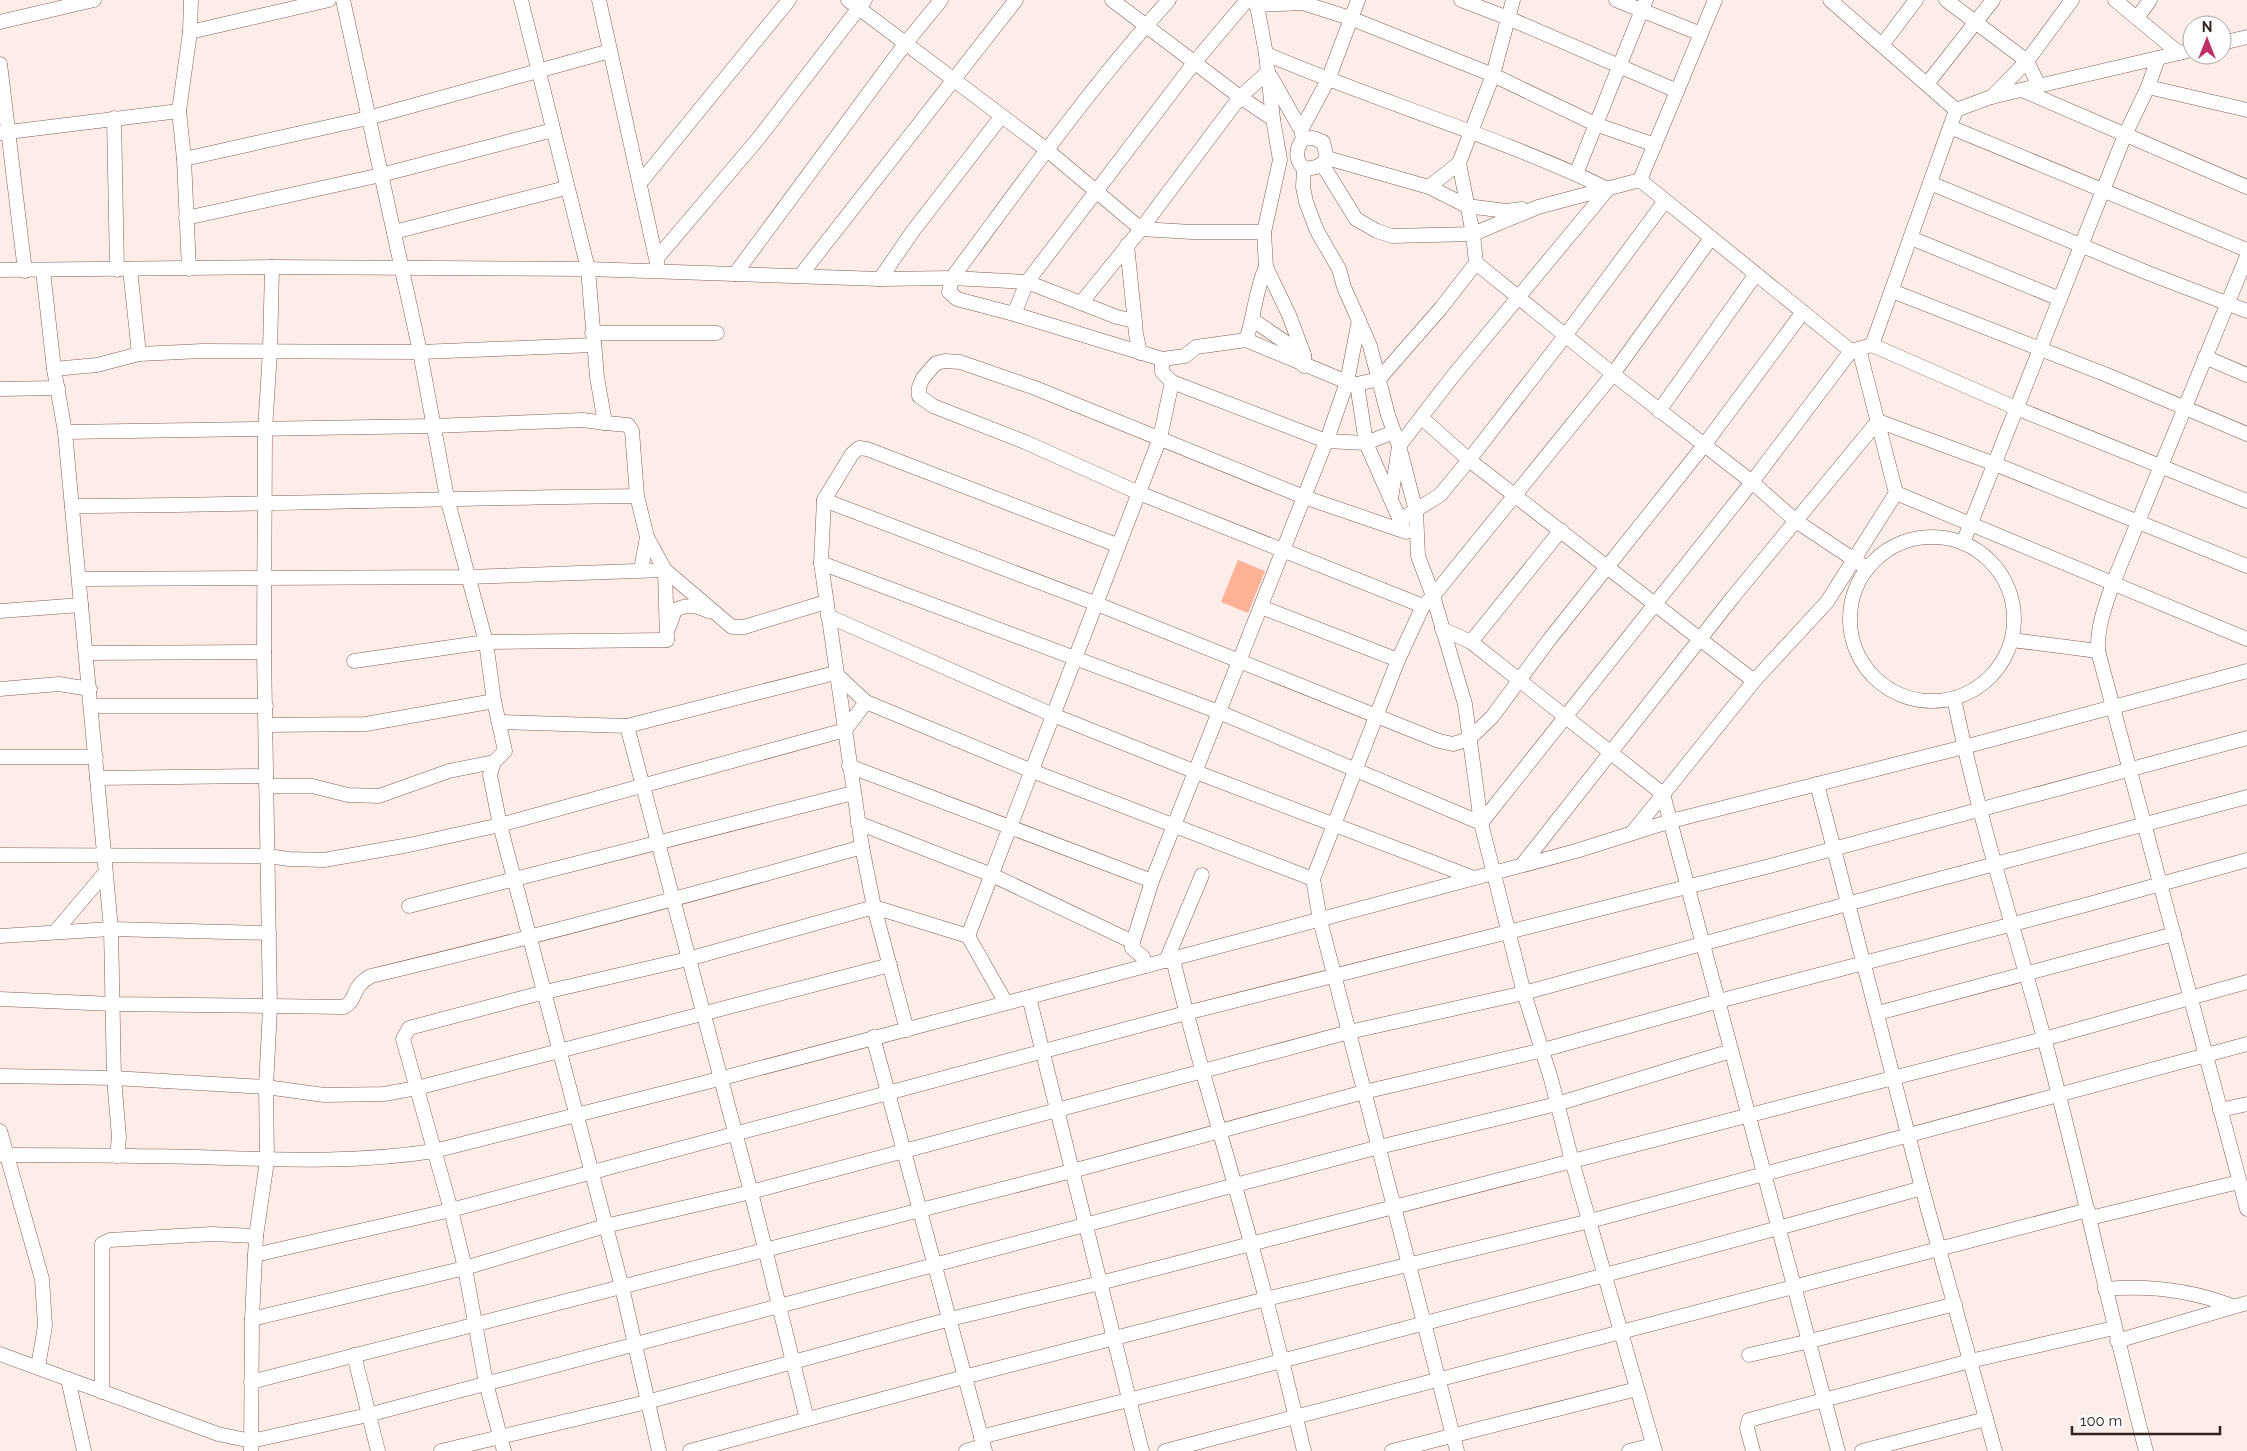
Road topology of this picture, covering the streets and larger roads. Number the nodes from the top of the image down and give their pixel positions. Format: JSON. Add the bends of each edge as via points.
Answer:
{"nodes":[{"id":1,"x":94,"y":0,"type":"edge"},
{"id":2,"x":191,"y":0,"type":"edge"},
{"id":3,"x":329,"y":0,"type":"edge"},
{"id":4,"x":342,"y":0,"type":"edge"},
{"id":5,"x":520,"y":0,"type":"edge"},
{"id":6,"x":599,"y":0,"type":"edge"},
{"id":7,"x":790,"y":0,"type":"edge"},
{"id":8,"x":941,"y":0,"type":"edge"},
{"id":9,"x":1016,"y":0,"type":"edge"},
{"id":10,"x":1112,"y":0,"type":"edge"},
{"id":11,"x":1169,"y":0,"type":"edge"},
{"id":12,"x":1358,"y":0,"type":"edge"},
{"id":13,"x":1461,"y":0,"type":"edge"},
{"id":14,"x":1513,"y":0,"type":"edge"},
{"id":15,"x":1616,"y":0,"type":"edge"},
{"id":16,"x":1715,"y":0,"type":"edge"},
{"id":17,"x":1916,"y":0,"type":"edge"},
{"id":18,"x":1946,"y":0,"type":"edge"},
{"id":19,"x":1994,"y":0,"type":"edge"},
{"id":20,"x":2072,"y":0,"type":"edge"},
{"id":21,"x":2114,"y":0,"type":"edge"},
{"id":22,"x":2150,"y":0,"type":"edge"},
{"id":23,"x":1253,"y":2,"type":"edge"},
{"id":24,"x":1838,"y":2,"type":"edge"},
{"id":25,"x":857,"y":3,"type":"edge"},
{"id":26,"x":1643,"y":6,"type":"edge"},
{"id":27,"x":1350,"y":18,"type":"junction"},
{"id":28,"x":1508,"y":18,"type":"junction"},
{"id":29,"x":2137,"y":18,"type":"junction"},
{"id":30,"x":0,"y":22,"type":"edge"},
{"id":31,"x":1976,"y":22,"type":"junction"},
{"id":32,"x":1146,"y":26,"type":"junction"},
{"id":33,"x":190,"y":32,"type":"junction"},
{"id":34,"x":1701,"y":34,"type":"junction"},
{"id":35,"x":2247,"y":37,"type":"edge"},
{"id":36,"x":2232,"y":41,"type":"edge"},
{"id":37,"x":905,"y":44,"type":"junction"},
{"id":38,"x":1882,"y":45,"type":"junction"},
{"id":39,"x":2182,"y":48,"type":"edge"},
{"id":40,"x":610,"y":51,"type":"junction"},
{"id":41,"x":2182,"y":52,"type":"edge"},
{"id":42,"x":1266,"y":54,"type":"junction"},
{"id":43,"x":2158,"y":58,"type":"junction"},
{"id":44,"x":2026,"y":61,"type":"junction"},
{"id":45,"x":1194,"y":63,"type":"junction"},
{"id":46,"x":0,"y":64,"type":"edge"},
{"id":47,"x":1618,"y":68,"type":"junction"},
{"id":48,"x":538,"y":72,"type":"junction"},
{"id":49,"x":1268,"y":72,"type":"junction"},
{"id":50,"x":1493,"y":75,"type":"junction"},
{"id":51,"x":955,"y":80,"type":"junction"},
{"id":52,"x":1328,"y":80,"type":"junction"},
{"id":53,"x":1926,"y":84,"type":"junction"},
{"id":54,"x":2039,"y":86,"type":"junction"},
{"id":55,"x":2148,"y":87,"type":"junction"},
{"id":56,"x":2022,"y":90,"type":"junction"},
{"id":57,"x":1677,"y":91,"type":"junction"},
{"id":58,"x":1240,"y":97,"type":"junction"},
{"id":59,"x":1991,"y":97,"type":"junction"},
{"id":60,"x":1956,"y":110,"type":"junction"},
{"id":61,"x":2247,"y":110,"type":"edge"},
{"id":62,"x":179,"y":112,"type":"junction"},
{"id":63,"x":1001,"y":116,"type":"junction"},
{"id":64,"x":114,"y":118,"type":"junction"},
{"id":65,"x":368,"y":118,"type":"junction"},
{"id":66,"x":1273,"y":119,"type":"junction"},
{"id":67,"x":1596,"y":124,"type":"junction"},
{"id":68,"x":1950,"y":127,"type":"junction"},
{"id":69,"x":553,"y":130,"type":"junction"},
{"id":70,"x":1471,"y":132,"type":"junction"},
{"id":71,"x":5,"y":133,"type":"edge"},
{"id":72,"x":1302,"y":135,"type":"junction"},
{"id":73,"x":2125,"y":135,"type":"junction"},
{"id":74,"x":1654,"y":145,"type":"junction"},
{"id":75,"x":1047,"y":150,"type":"junction"},
{"id":76,"x":184,"y":159,"type":"junction"},
{"id":77,"x":1324,"y":161,"type":"junction"},
{"id":78,"x":1459,"y":163,"type":"junction"},
{"id":79,"x":1304,"y":169,"type":"junction"},
{"id":80,"x":1576,"y":174,"type":"junction"},
{"id":81,"x":381,"y":176,"type":"junction"},
{"id":82,"x":1640,"y":180,"type":"junction"},
{"id":83,"x":640,"y":183,"type":"junction"},
{"id":84,"x":1930,"y":183,"type":"junction"},
{"id":85,"x":1429,"y":187,"type":"junction"},
{"id":86,"x":2247,"y":187,"type":"edge"},
{"id":87,"x":566,"y":188,"type":"junction"},
{"id":88,"x":1608,"y":189,"type":"junction"},
{"id":89,"x":2104,"y":189,"type":"junction"},
{"id":90,"x":1096,"y":190,"type":"junction"},
{"id":91,"x":1665,"y":201,"type":"junction"},
{"id":92,"x":1467,"y":206,"type":"junction"},
{"id":93,"x":1538,"y":207,"type":"junction"},
{"id":94,"x":186,"y":218,"type":"junction"},
{"id":95,"x":1141,"y":228,"type":"junction"},
{"id":96,"x":394,"y":232,"type":"junction"},
{"id":97,"x":1264,"y":232,"type":"junction"},
{"id":98,"x":1473,"y":234,"type":"junction"},
{"id":99,"x":1711,"y":238,"type":"junction"},
{"id":100,"x":1911,"y":238,"type":"junction"},
{"id":101,"x":2082,"y":244,"type":"junction"},
{"id":102,"x":1127,"y":246,"type":"junction"},
{"id":103,"x":2247,"y":250,"type":"edge"},
{"id":104,"x":2247,"y":256,"type":"edge"},
{"id":105,"x":1476,"y":263,"type":"junction"},
{"id":106,"x":658,"y":265,"type":"junction"},
{"id":107,"x":1266,"y":266,"type":"junction"},
{"id":108,"x":272,"y":267,"type":"junction"},
{"id":109,"x":189,"y":268,"type":"junction"},
{"id":110,"x":402,"y":268,"type":"junction"},
{"id":111,"x":0,"y":270,"type":"edge"},
{"id":112,"x":124,"y":270,"type":"junction"},
{"id":113,"x":588,"y":270,"type":"junction"},
{"id":114,"x":25,"y":271,"type":"junction"},
{"id":115,"x":43,"y":271,"type":"junction"},
{"id":116,"x":735,"y":274,"type":"junction"},
{"id":117,"x":1756,"y":274,"type":"junction"},
{"id":118,"x":800,"y":276,"type":"junction"},
{"id":119,"x":952,"y":278,"type":"junction"},
{"id":120,"x":880,"y":279,"type":"junction"},
{"id":121,"x":1027,"y":282,"type":"junction"},
{"id":122,"x":1892,"y":291,"type":"junction"},
{"id":123,"x":1520,"y":297,"type":"junction"},
{"id":124,"x":2060,"y":299,"type":"junction"},
{"id":125,"x":1081,"y":303,"type":"junction"},
{"id":126,"x":2228,"y":303,"type":"junction"},
{"id":127,"x":2247,"y":311,"type":"edge"},
{"id":128,"x":1803,"y":312,"type":"junction"},
{"id":129,"x":1014,"y":314,"type":"junction"},
{"id":130,"x":1253,"y":320,"type":"junction"},
{"id":131,"x":1359,"y":320,"type":"junction"},
{"id":132,"x":1134,"y":321,"type":"junction"},
{"id":133,"x":717,"y":334,"type":"dead end"},
{"id":134,"x":1565,"y":336,"type":"junction"},
{"id":135,"x":593,"y":339,"type":"junction"},
{"id":136,"x":1246,"y":340,"type":"junction"},
{"id":137,"x":1861,"y":348,"type":"junction"},
{"id":138,"x":2040,"y":349,"type":"junction"},
{"id":139,"x":270,"y":351,"type":"junction"},
{"id":140,"x":420,"y":352,"type":"junction"},
{"id":141,"x":1140,"y":353,"type":"junction"},
{"id":142,"x":139,"y":354,"type":"junction"},
{"id":143,"x":2205,"y":358,"type":"junction"},
{"id":144,"x":1162,"y":359,"type":"junction"},
{"id":145,"x":1304,"y":360,"type":"junction"},
{"id":146,"x":54,"y":369,"type":"junction"},
{"id":147,"x":1613,"y":374,"type":"junction"},
{"id":148,"x":2247,"y":375,"type":"edge"},
{"id":149,"x":1379,"y":379,"type":"junction"},
{"id":150,"x":1172,"y":382,"type":"junction"},
{"id":151,"x":1352,"y":383,"type":"junction"},
{"id":152,"x":58,"y":388,"type":"junction"},
{"id":153,"x":0,"y":389,"type":"edge"},
{"id":154,"x":2016,"y":408,"type":"junction"},
{"id":155,"x":2185,"y":408,"type":"junction"},
{"id":156,"x":1659,"y":410,"type":"junction"},
{"id":157,"x":1422,"y":418,"type":"junction"},
{"id":158,"x":1878,"y":420,"type":"junction"},
{"id":159,"x":605,"y":423,"type":"junction"},
{"id":160,"x":433,"y":426,"type":"junction"},
{"id":161,"x":265,"y":430,"type":"junction"},
{"id":162,"x":65,"y":432,"type":"junction"},
{"id":163,"x":1394,"y":432,"type":"junction"},
{"id":164,"x":2247,"y":434,"type":"edge"},
{"id":165,"x":1160,"y":438,"type":"junction"},
{"id":166,"x":1326,"y":441,"type":"junction"},
{"id":167,"x":1366,"y":443,"type":"junction"},
{"id":168,"x":1704,"y":444,"type":"junction"},
{"id":169,"x":1399,"y":446,"type":"junction"},
{"id":170,"x":1469,"y":460,"type":"junction"},
{"id":171,"x":1995,"y":464,"type":"junction"},
{"id":172,"x":2159,"y":467,"type":"junction"},
{"id":173,"x":1752,"y":482,"type":"junction"},
{"id":174,"x":1896,"y":492,"type":"junction"},
{"id":175,"x":1139,"y":493,"type":"junction"},
{"id":176,"x":1516,"y":494,"type":"junction"},
{"id":177,"x":637,"y":496,"type":"junction"},
{"id":178,"x":1304,"y":497,"type":"junction"},
{"id":179,"x":447,"y":498,"type":"junction"},
{"id":180,"x":1391,"y":499,"type":"junction"},
{"id":181,"x":824,"y":500,"type":"junction"},
{"id":182,"x":2247,"y":501,"type":"edge"},
{"id":183,"x":265,"y":505,"type":"junction"},
{"id":184,"x":72,"y":506,"type":"junction"},
{"id":185,"x":1416,"y":511,"type":"junction"},
{"id":186,"x":1796,"y":521,"type":"junction"},
{"id":187,"x":2138,"y":522,"type":"junction"},
{"id":188,"x":1971,"y":524,"type":"junction"},
{"id":189,"x":1403,"y":526,"type":"junction"},
{"id":190,"x":1561,"y":530,"type":"junction"},
{"id":191,"x":647,"y":537,"type":"junction"},
{"id":192,"x":1963,"y":543,"type":"junction"},
{"id":193,"x":1117,"y":545,"type":"junction"},
{"id":194,"x":1283,"y":549,"type":"junction"},
{"id":195,"x":1418,"y":556,"type":"junction"},
{"id":196,"x":1855,"y":561,"type":"junction"},
{"id":197,"x":821,"y":563,"type":"junction"},
{"id":198,"x":1608,"y":566,"type":"junction"},
{"id":199,"x":2247,"y":566,"type":"edge"},
{"id":200,"x":1867,"y":568,"type":"junction"},
{"id":201,"x":641,"y":570,"type":"junction"},
{"id":202,"x":665,"y":570,"type":"junction"},
{"id":203,"x":468,"y":577,"type":"junction"},
{"id":204,"x":264,"y":578,"type":"junction"},
{"id":205,"x":79,"y":579,"type":"junction"},
{"id":206,"x":2113,"y":583,"type":"junction"},
{"id":207,"x":1428,"y":601,"type":"junction"},
{"id":208,"x":826,"y":602,"type":"junction"},
{"id":209,"x":1657,"y":603,"type":"junction"},
{"id":210,"x":81,"y":604,"type":"junction"},
{"id":211,"x":1097,"y":604,"type":"junction"},
{"id":212,"x":1261,"y":607,"type":"junction"},
{"id":213,"x":0,"y":611,"type":"edge"},
{"id":214,"x":828,"y":616,"type":"junction"},
{"id":215,"x":725,"y":624,"type":"junction"},
{"id":216,"x":1442,"y":629,"type":"junction"},
{"id":217,"x":1700,"y":638,"type":"junction"},
{"id":218,"x":2247,"y":639,"type":"edge"},
{"id":219,"x":667,"y":640,"type":"junction"},
{"id":220,"x":2012,"y":640,"type":"junction"},
{"id":221,"x":486,"y":642,"type":"junction"},
{"id":222,"x":1471,"y":642,"type":"junction"},
{"id":223,"x":2098,"y":651,"type":"junction"},
{"id":224,"x":264,"y":652,"type":"junction"},
{"id":225,"x":87,"y":654,"type":"junction"},
{"id":226,"x":1076,"y":657,"type":"junction"},
{"id":227,"x":1239,"y":660,"type":"junction"},
{"id":228,"x":1398,"y":660,"type":"junction"},
{"id":229,"x":354,"y":661,"type":"dead end"},
{"id":230,"x":2247,"y":671,"type":"edge"},
{"id":231,"x":835,"y":673,"type":"junction"},
{"id":232,"x":1520,"y":680,"type":"junction"},
{"id":233,"x":1754,"y":681,"type":"junction"},
{"id":234,"x":0,"y":689,"type":"edge"},
{"id":235,"x":90,"y":689,"type":"junction"},
{"id":236,"x":1954,"y":698,"type":"junction"},
{"id":237,"x":494,"y":701,"type":"junction"},
{"id":238,"x":866,"y":702,"type":"junction"},
{"id":239,"x":92,"y":706,"type":"junction"},
{"id":240,"x":266,"y":706,"type":"junction"},
{"id":241,"x":2113,"y":707,"type":"junction"},
{"id":242,"x":1219,"y":712,"type":"junction"},
{"id":243,"x":1053,"y":714,"type":"junction"},
{"id":244,"x":1377,"y":715,"type":"junction"},
{"id":245,"x":1566,"y":717,"type":"junction"},
{"id":246,"x":499,"y":722,"type":"junction"},
{"id":247,"x":266,"y":726,"type":"junction"},
{"id":248,"x":627,"y":726,"type":"junction"},
{"id":249,"x":845,"y":730,"type":"junction"},
{"id":250,"x":2247,"y":738,"type":"edge"},
{"id":251,"x":1469,"y":739,"type":"junction"},
{"id":252,"x":1964,"y":747,"type":"junction"},
{"id":253,"x":1612,"y":753,"type":"junction"},
{"id":254,"x":0,"y":757,"type":"edge"},
{"id":255,"x":96,"y":757,"type":"junction"},
{"id":256,"x":494,"y":762,"type":"junction"},
{"id":257,"x":848,"y":766,"type":"junction"},
{"id":258,"x":1355,"y":769,"type":"junction"},
{"id":259,"x":2130,"y":769,"type":"junction"},
{"id":260,"x":1032,"y":771,"type":"junction"},
{"id":261,"x":1196,"y":772,"type":"junction"},
{"id":262,"x":97,"y":778,"type":"junction"},
{"id":263,"x":266,"y":781,"type":"junction"},
{"id":264,"x":1817,"y":784,"type":"junction"},
{"id":265,"x":642,"y":786,"type":"junction"},
{"id":266,"x":853,"y":793,"type":"junction"},
{"id":267,"x":1663,"y":794,"type":"junction"},
{"id":268,"x":2247,"y":797,"type":"edge"},
{"id":269,"x":1979,"y":809,"type":"junction"},
{"id":270,"x":1671,"y":822,"type":"junction"},
{"id":271,"x":858,"y":823,"type":"junction"},
{"id":272,"x":1481,"y":823,"type":"junction"},
{"id":273,"x":1334,"y":824,"type":"junction"},
{"id":274,"x":500,"y":825,"type":"junction"},
{"id":275,"x":2145,"y":825,"type":"junction"},
{"id":276,"x":1175,"y":826,"type":"junction"},
{"id":277,"x":1009,"y":828,"type":"junction"},
{"id":278,"x":1632,"y":833,"type":"junction"},
{"id":279,"x":658,"y":844,"type":"junction"},
{"id":280,"x":862,"y":847,"type":"junction"},
{"id":281,"x":1832,"y":848,"type":"junction"},
{"id":282,"x":0,"y":855,"type":"edge"},
{"id":283,"x":103,"y":855,"type":"junction"},
{"id":284,"x":268,"y":856,"type":"junction"},
{"id":285,"x":2247,"y":860,"type":"edge"},
{"id":286,"x":1995,"y":864,"type":"junction"},
{"id":287,"x":1522,"y":865,"type":"junction"},
{"id":288,"x":105,"y":873,"type":"junction"},
{"id":289,"x":1494,"y":873,"type":"junction"},
{"id":290,"x":992,"y":874,"type":"junction"},
{"id":291,"x":1202,"y":875,"type":"dead end"},
{"id":292,"x":514,"y":878,"type":"junction"},
{"id":293,"x":1474,"y":878,"type":"junction"},
{"id":294,"x":1313,"y":879,"type":"junction"},
{"id":295,"x":1152,"y":881,"type":"junction"},
{"id":296,"x":2160,"y":885,"type":"junction"},
{"id":297,"x":1686,"y":887,"type":"junction"},
{"id":298,"x":672,"y":901,"type":"junction"},
{"id":299,"x":1847,"y":905,"type":"junction"},
{"id":300,"x":409,"y":906,"type":"dead end"},
{"id":301,"x":874,"y":906,"type":"junction"},
{"id":302,"x":1320,"y":920,"type":"junction"},
{"id":303,"x":2011,"y":924,"type":"junction"},
{"id":304,"x":111,"y":929,"type":"junction"},
{"id":305,"x":55,"y":932,"type":"junction"},
{"id":306,"x":1508,"y":932,"type":"junction"},
{"id":307,"x":269,"y":933,"type":"junction"},
{"id":308,"x":2174,"y":934,"type":"junction"},
{"id":309,"x":0,"y":936,"type":"edge"},
{"id":310,"x":968,"y":936,"type":"junction"},
{"id":311,"x":530,"y":938,"type":"junction"},
{"id":312,"x":1133,"y":942,"type":"junction"},
{"id":313,"x":1703,"y":943,"type":"junction"},
{"id":314,"x":688,"y":959,"type":"junction"},
{"id":315,"x":1169,"y":960,"type":"junction"},
{"id":316,"x":1864,"y":962,"type":"junction"},
{"id":317,"x":890,"y":965,"type":"junction"},
{"id":318,"x":1146,"y":966,"type":"junction"},
{"id":319,"x":1334,"y":974,"type":"junction"},
{"id":320,"x":2025,"y":974,"type":"junction"},
{"id":321,"x":2247,"y":982,"type":"edge"},
{"id":322,"x":545,"y":992,"type":"junction"},
{"id":323,"x":1524,"y":993,"type":"junction"},
{"id":324,"x":1029,"y":997,"type":"junction"},
{"id":325,"x":2192,"y":998,"type":"junction"},
{"id":326,"x":0,"y":999,"type":"edge"},
{"id":327,"x":1719,"y":1001,"type":"junction"},
{"id":328,"x":1006,"y":1003,"type":"junction"},
{"id":329,"x":113,"y":1004,"type":"junction"},
{"id":330,"x":270,"y":1008,"type":"junction"},
{"id":331,"x":702,"y":1012,"type":"junction"},
{"id":332,"x":1186,"y":1013,"type":"junction"},
{"id":333,"x":1878,"y":1013,"type":"junction"},
{"id":334,"x":907,"y":1030,"type":"junction"},
{"id":335,"x":1349,"y":1032,"type":"junction"},
{"id":336,"x":873,"y":1037,"type":"junction"},
{"id":337,"x":2044,"y":1039,"type":"junction"},
{"id":338,"x":2247,"y":1044,"type":"edge"},
{"id":339,"x":560,"y":1050,"type":"junction"},
{"id":340,"x":1543,"y":1050,"type":"junction"},
{"id":341,"x":1731,"y":1051,"type":"junction"},
{"id":342,"x":1042,"y":1052,"type":"junction"},
{"id":343,"x":2206,"y":1054,"type":"junction"},
{"id":344,"x":1201,"y":1072,"type":"junction"},
{"id":345,"x":0,"y":1076,"type":"edge"},
{"id":346,"x":1894,"y":1077,"type":"junction"},
{"id":347,"x":114,"y":1078,"type":"junction"},
{"id":348,"x":719,"y":1079,"type":"junction"},
{"id":349,"x":266,"y":1087,"type":"junction"},
{"id":350,"x":416,"y":1088,"type":"junction"},
{"id":351,"x":888,"y":1092,"type":"junction"},
{"id":352,"x":1364,"y":1092,"type":"junction"},
{"id":353,"x":2056,"y":1093,"type":"junction"},
{"id":354,"x":1557,"y":1104,"type":"junction"},
{"id":355,"x":2247,"y":1104,"type":"edge"},
{"id":356,"x":1057,"y":1110,"type":"junction"},
{"id":357,"x":2220,"y":1110,"type":"junction"},
{"id":358,"x":576,"y":1116,"type":"junction"},
{"id":359,"x":1748,"y":1116,"type":"junction"},
{"id":360,"x":0,"y":1131,"type":"edge"},
{"id":361,"x":1219,"y":1131,"type":"junction"},
{"id":362,"x":734,"y":1134,"type":"junction"},
{"id":363,"x":1908,"y":1134,"type":"junction"},
{"id":364,"x":1379,"y":1147,"type":"junction"},
{"id":365,"x":434,"y":1151,"type":"junction"},
{"id":366,"x":906,"y":1151,"type":"junction"},
{"id":367,"x":3,"y":1155,"type":"edge"},
{"id":368,"x":117,"y":1156,"type":"junction"},
{"id":369,"x":267,"y":1160,"type":"junction"},
{"id":370,"x":1572,"y":1161,"type":"junction"},
{"id":371,"x":2241,"y":1166,"type":"edge"},
{"id":372,"x":1072,"y":1171,"type":"junction"},
{"id":373,"x":1764,"y":1172,"type":"junction"},
{"id":374,"x":590,"y":1173,"type":"junction"},
{"id":375,"x":2239,"y":1182,"type":"junction"},
{"id":376,"x":1235,"y":1185,"type":"junction"},
{"id":377,"x":1922,"y":1188,"type":"junction"},
{"id":378,"x":750,"y":1192,"type":"junction"},
{"id":379,"x":1394,"y":1206,"type":"junction"},
{"id":380,"x":2247,"y":1209,"type":"edge"},
{"id":381,"x":451,"y":1210,"type":"junction"},
{"id":382,"x":921,"y":1210,"type":"junction"},
{"id":383,"x":2089,"y":1214,"type":"junction"},
{"id":384,"x":1590,"y":1221,"type":"junction"},
{"id":385,"x":605,"y":1226,"type":"junction"},
{"id":386,"x":1086,"y":1226,"type":"junction"},
{"id":387,"x":1779,"y":1229,"type":"junction"},
{"id":388,"x":256,"y":1236,"type":"junction"},
{"id":389,"x":1251,"y":1243,"type":"junction"},
{"id":390,"x":1940,"y":1248,"type":"junction"},
{"id":391,"x":764,"y":1249,"type":"junction"},
{"id":392,"x":255,"y":1255,"type":"junction"},
{"id":393,"x":934,"y":1263,"type":"junction"},
{"id":394,"x":1409,"y":1266,"type":"junction"},
{"id":395,"x":465,"y":1268,"type":"junction"},
{"id":396,"x":1606,"y":1275,"type":"junction"},
{"id":397,"x":1100,"y":1283,"type":"junction"},
{"id":398,"x":622,"y":1287,"type":"junction"},
{"id":399,"x":1795,"y":1288,"type":"junction"},
{"id":400,"x":2105,"y":1289,"type":"junction"},
{"id":401,"x":1266,"y":1299,"type":"junction"},
{"id":402,"x":1955,"y":1304,"type":"junction"},
{"id":403,"x":2247,"y":1304,"type":"edge"},
{"id":404,"x":779,"y":1306,"type":"junction"},
{"id":405,"x":2232,"y":1306,"type":"junction"},
{"id":406,"x":252,"y":1319,"type":"junction"},
{"id":407,"x":950,"y":1319,"type":"junction"},
{"id":408,"x":1425,"y":1322,"type":"junction"},
{"id":409,"x":476,"y":1325,"type":"junction"},
{"id":410,"x":1622,"y":1333,"type":"junction"},
{"id":411,"x":2116,"y":1334,"type":"junction"},
{"id":412,"x":1114,"y":1338,"type":"junction"},
{"id":413,"x":1810,"y":1342,"type":"junction"},
{"id":414,"x":634,"y":1343,"type":"junction"},
{"id":415,"x":0,"y":1354,"type":"edge"},
{"id":416,"x":354,"y":1355,"type":"junction"},
{"id":417,"x":1749,"y":1355,"type":"dead end"},
{"id":418,"x":1283,"y":1361,"type":"junction"},
{"id":419,"x":1970,"y":1361,"type":"junction"},
{"id":420,"x":793,"y":1362,"type":"junction"},
{"id":421,"x":38,"y":1367,"type":"junction"},
{"id":422,"x":964,"y":1376,"type":"junction"},
{"id":423,"x":1438,"y":1378,"type":"junction"},
{"id":424,"x":68,"y":1380,"type":"junction"},
{"id":425,"x":251,"y":1382,"type":"junction"},
{"id":426,"x":486,"y":1383,"type":"junction"},
{"id":427,"x":1637,"y":1390,"type":"junction"},
{"id":428,"x":102,"y":1392,"type":"junction"},
{"id":429,"x":1128,"y":1398,"type":"junction"},
{"id":430,"x":1825,"y":1399,"type":"junction"},
{"id":431,"x":647,"y":1402,"type":"junction"},
{"id":432,"x":368,"y":1415,"type":"junction"},
{"id":433,"x":1296,"y":1416,"type":"junction"},
{"id":434,"x":808,"y":1419,"type":"junction"},
{"id":435,"x":1986,"y":1419,"type":"junction"},
{"id":436,"x":499,"y":1436,"type":"junction"},
{"id":437,"x":1454,"y":1437,"type":"junction"},
{"id":438,"x":983,"y":1445,"type":"edge"},
{"id":439,"x":251,"y":1446,"type":"edge"},
{"id":440,"x":1654,"y":1448,"type":"edge"},
{"id":441,"x":84,"y":1451,"type":"edge"},
{"id":442,"x":378,"y":1451,"type":"edge"},
{"id":443,"x":441,"y":1451,"type":"edge"},
{"id":444,"x":504,"y":1451,"type":"edge"},
{"id":445,"x":658,"y":1451,"type":"edge"},
{"id":446,"x":690,"y":1451,"type":"edge"},
{"id":447,"x":966,"y":1451,"type":"edge"},
{"id":448,"x":1142,"y":1451,"type":"edge"},
{"id":449,"x":1165,"y":1451,"type":"edge"},
{"id":450,"x":1304,"y":1451,"type":"edge"},
{"id":451,"x":1392,"y":1451,"type":"edge"},
{"id":452,"x":1457,"y":1451,"type":"edge"},
{"id":453,"x":1629,"y":1451,"type":"edge"},
{"id":454,"x":1753,"y":1451,"type":"edge"},
{"id":455,"x":1838,"y":1451,"type":"edge"},
{"id":456,"x":1862,"y":1451,"type":"edge"},
{"id":457,"x":1995,"y":1451,"type":"edge"},
{"id":458,"x":2146,"y":1451,"type":"edge"}],
"edges":[{"from":1,"to":30,"type":"street"},
{"from":2,"to":33,"type":"street"},
{"from":3,"to":33,"type":"street"},
{"from":4,"to":65,"type":"street"},
{"from":5,"to":48,"type":"street"},
{"from":6,"to":40,"type":"street"},
{"from":7,"to":83,"type":"street"},
{"from":8,"to":37,"type":"street"},
{"from":9,"to":51,"type":"street"},
{"from":10,"to":32,"type":"street"},
{"from":11,"to":32,"type":"street"},
{"from":12,"to":27,"type":"street"},
{"from":13,"to":28,"type":"street"},
{"from":14,"to":28,"type":"street"},
{"from":15,"to":26,"type":"street"},
{"from":16,"to":34,"type":"street"},
{"from":17,"to":38,"type":"street"},
{"from":18,"to":31,"type":"street"},
{"from":19,"to":31,"type":"street"},
{"from":20,"to":44,"type":"street"},
{"from":21,"to":29,"type":"street"},
{"from":22,"to":29,"type":"street"},
{"from":23,"to":27,"type":"street","via":[[1303,3]]},
{"from":23,"to":42,"type":"street"},
{"from":23,"to":45,"type":"street"},
{"from":24,"to":38,"type":"street"},
{"from":25,"to":37,"type":"street"},
{"from":25,"to":106,"type":"street","via":[[758,139]]},
{"from":26,"to":34,"type":"street"},
{"from":26,"to":47,"type":"street"},
{"from":27,"to":50,"type":"street"},
{"from":27,"to":52,"type":"street"},
{"from":28,"to":47,"type":"street"},
{"from":28,"to":50,"type":"street"},
{"from":29,"to":39,"type":"street"},
{"from":31,"to":44,"type":"street"},
{"from":31,"to":53,"type":"street"},
{"from":32,"to":45,"type":"street"},
{"from":32,"to":75,"type":"street"},
{"from":33,"to":62,"type":"street"},
{"from":34,"to":57,"type":"street"},
{"from":35,"to":36,"type":"street"},
{"from":37,"to":51,"type":"street"},
{"from":37,"to":116,"type":"street"},
{"from":38,"to":53,"type":"street"},
{"from":40,"to":48,"type":"street"},
{"from":40,"to":83,"type":"street"},
{"from":41,"to":43,"type":"street"},
{"from":42,"to":49,"type":"street"},
{"from":42,"to":52,"type":"street"},
{"from":43,"to":54,"type":"street"},
{"from":43,"to":55,"type":"street"},
{"from":44,"to":54,"type":"street"},
{"from":44,"to":59,"type":"street"},
{"from":45,"to":58,"type":"street"},
{"from":45,"to":90,"type":"street"},
{"from":46,"to":71,"type":"street"},
{"from":47,"to":57,"type":"street"},
{"from":47,"to":67,"type":"street"},
{"from":48,"to":65,"type":"street"},
{"from":48,"to":69,"type":"street"},
{"from":49,"to":58,"type":"street"},
{"from":49,"to":66,"type":"street"},
{"from":49,"to":72,"type":"street"},
{"from":50,"to":67,"type":"street"},
{"from":50,"to":70,"type":"street"},
{"from":51,"to":63,"type":"street"},
{"from":51,"to":118,"type":"street"},
{"from":52,"to":70,"type":"street"},
{"from":52,"to":72,"type":"street"},
{"from":53,"to":60,"type":"street"},
{"from":54,"to":56,"type":"street"},
{"from":55,"to":61,"type":"street"},
{"from":55,"to":73,"type":"street"},
{"from":56,"to":59,"type":"street"},
{"from":56,"to":73,"type":"street"},
{"from":57,"to":74,"type":"street"},
{"from":58,"to":66,"type":"street"},
{"from":58,"to":95,"type":"street"},
{"from":59,"to":60,"type":"street"},
{"from":60,"to":68,"type":"street"},
{"from":62,"to":64,"type":"street"},
{"from":62,"to":76,"type":"street"},
{"from":63,"to":75,"type":"street"},
{"from":63,"to":120,"type":"street"},
{"from":64,"to":71,"type":"street"},
{"from":64,"to":112,"type":"street"},
{"from":65,"to":76,"type":"street"},
{"from":65,"to":81,"type":"street"},
{"from":66,"to":97,"type":"street","via":[[1280,160]]},
{"from":67,"to":74,"type":"street"},
{"from":67,"to":80,"type":"street"},
{"from":68,"to":84,"type":"street"},
{"from":68,"to":89,"type":"street"},
{"from":69,"to":81,"type":"street"},
{"from":69,"to":87,"type":"street"},
{"from":70,"to":78,"type":"street"},
{"from":70,"to":80,"type":"street"},
{"from":71,"to":114,"type":"street"},
{"from":72,"to":77,"type":"street","via":[[1323,142]]},
{"from":72,"to":79,"type":"street","via":[[1296,156]]},
{"from":73,"to":86,"type":"street"},
{"from":73,"to":89,"type":"street"},
{"from":74,"to":82,"type":"street"},
{"from":75,"to":90,"type":"street"},
{"from":75,"to":119,"type":"street"},
{"from":76,"to":94,"type":"street"},
{"from":77,"to":79,"type":"street","via":[[1314,168]]},
{"from":77,"to":85,"type":"street"},
{"from":77,"to":98,"type":"street","via":[[1356,219],[1376,231],[1413,237]]},
{"from":78,"to":85,"type":"street"},
{"from":78,"to":92,"type":"street"},
{"from":79,"to":131,"type":"street","via":[[1306,202],[1317,231],[1339,269]]},
{"from":80,"to":88,"type":"street"},
{"from":81,"to":94,"type":"street"},
{"from":81,"to":96,"type":"street"},
{"from":82,"to":88,"type":"street"},
{"from":82,"to":91,"type":"street"},
{"from":83,"to":106,"type":"street"},
{"from":84,"to":100,"type":"street"},
{"from":84,"to":101,"type":"street"},
{"from":85,"to":92,"type":"street"},
{"from":87,"to":96,"type":"street"},
{"from":87,"to":113,"type":"street"},
{"from":88,"to":93,"type":"street"},
{"from":88,"to":123,"type":"street"},
{"from":89,"to":101,"type":"street"},
{"from":89,"to":103,"type":"street"},
{"from":90,"to":95,"type":"street"},
{"from":90,"to":121,"type":"street"},
{"from":91,"to":99,"type":"street"},
{"from":91,"to":134,"type":"street"},
{"from":92,"to":93,"type":"street","via":[[1506,211]]},
{"from":92,"to":98,"type":"street"},
{"from":93,"to":98,"type":"street"},
{"from":94,"to":109,"type":"street"},
{"from":95,"to":97,"type":"street"},
{"from":95,"to":102,"type":"street"},
{"from":96,"to":110,"type":"street"},
{"from":97,"to":107,"type":"street"},
{"from":98,"to":105,"type":"street"},
{"from":99,"to":117,"type":"street"},
{"from":99,"to":147,"type":"street"},
{"from":100,"to":122,"type":"street"},
{"from":100,"to":124,"type":"street"},
{"from":101,"to":124,"type":"street"},
{"from":101,"to":126,"type":"street"},
{"from":102,"to":125,"type":"street"},
{"from":102,"to":132,"type":"street"},
{"from":104,"to":126,"type":"street"},
{"from":105,"to":123,"type":"street"},
{"from":105,"to":149,"type":"street"},
{"from":106,"to":113,"type":"street"},
{"from":106,"to":116,"type":"street"},
{"from":107,"to":130,"type":"street","via":[[1258,282]]},
{"from":107,"to":145,"type":"street","via":[[1289,315]]},
{"from":108,"to":109,"type":"street"},
{"from":108,"to":110,"type":"street"},
{"from":108,"to":139,"type":"street"},
{"from":109,"to":112,"type":"street"},
{"from":110,"to":113,"type":"street"},
{"from":110,"to":140,"type":"street"},
{"from":111,"to":114,"type":"street"},
{"from":112,"to":115,"type":"street"},
{"from":112,"to":142,"type":"street"},
{"from":113,"to":135,"type":"street"},
{"from":114,"to":115,"type":"street"},
{"from":115,"to":146,"type":"street"},
{"from":116,"to":118,"type":"street"},
{"from":117,"to":128,"type":"street"},
{"from":117,"to":156,"type":"street"},
{"from":118,"to":120,"type":"street"},
{"from":119,"to":120,"type":"street"},
{"from":119,"to":121,"type":"street"},
{"from":119,"to":129,"type":"street","via":[[948,292],[952,296]]},
{"from":121,"to":125,"type":"street"},
{"from":121,"to":129,"type":"street"},
{"from":122,"to":137,"type":"street"},
{"from":122,"to":138,"type":"street"},
{"from":123,"to":134,"type":"street"},
{"from":123,"to":157,"type":"street"},
{"from":124,"to":138,"type":"street"},
{"from":125,"to":132,"type":"street"},
{"from":126,"to":127,"type":"street"},
{"from":126,"to":143,"type":"street"},
{"from":128,"to":137,"type":"street"},
{"from":128,"to":168,"type":"street"},
{"from":129,"to":141,"type":"street"},
{"from":130,"to":136,"type":"street"},
{"from":130,"to":145,"type":"street"},
{"from":131,"to":149,"type":"street"},
{"from":131,"to":151,"type":"street"},
{"from":132,"to":141,"type":"street"},
{"from":133,"to":135,"type":"street"},
{"from":134,"to":147,"type":"street"},
{"from":134,"to":170,"type":"street"},
{"from":135,"to":140,"type":"street"},
{"from":135,"to":159,"type":"street"},
{"from":136,"to":144,"type":"street","via":[[1196,347],[1185,356]]},
{"from":136,"to":145,"type":"street"},
{"from":137,"to":154,"type":"street"},
{"from":137,"to":158,"type":"street"},
{"from":137,"to":173,"type":"street"},
{"from":138,"to":154,"type":"street"},
{"from":138,"to":155,"type":"street"},
{"from":139,"to":140,"type":"street"},
{"from":139,"to":142,"type":"street"},
{"from":139,"to":161,"type":"street"},
{"from":140,"to":160,"type":"street"},
{"from":141,"to":144,"type":"street"},
{"from":142,"to":146,"type":"street","via":[[97,364]]},
{"from":143,"to":148,"type":"street"},
{"from":143,"to":155,"type":"street"},
{"from":144,"to":150,"type":"street","via":[[1162,372]]},
{"from":145,"to":151,"type":"street"},
{"from":146,"to":152,"type":"street"},
{"from":147,"to":156,"type":"street"},
{"from":147,"to":176,"type":"street"},
{"from":149,"to":151,"type":"street"},
{"from":149,"to":163,"type":"street"},
{"from":150,"to":165,"type":"street"},
{"from":150,"to":166,"type":"street"},
{"from":151,"to":166,"type":"street"},
{"from":151,"to":167,"type":"street"},
{"from":152,"to":153,"type":"street"},
{"from":152,"to":162,"type":"street"},
{"from":154,"to":171,"type":"street"},
{"from":154,"to":172,"type":"street"},
{"from":155,"to":164,"type":"street"},
{"from":155,"to":172,"type":"street"},
{"from":156,"to":168,"type":"street"},
{"from":157,"to":169,"type":"street"},
{"from":157,"to":170,"type":"street"},
{"from":158,"to":171,"type":"street"},
{"from":158,"to":174,"type":"street"},
{"from":158,"to":186,"type":"street"},
{"from":159,"to":160,"type":"street","via":[[583,420]]},
{"from":159,"to":177,"type":"street","via":[[628,425],[632,431]]},
{"from":160,"to":161,"type":"street"},
{"from":160,"to":179,"type":"street"},
{"from":161,"to":162,"type":"street"},
{"from":161,"to":183,"type":"street"},
{"from":162,"to":184,"type":"street"},
{"from":163,"to":167,"type":"street"},
{"from":163,"to":169,"type":"street"},
{"from":165,"to":175,"type":"street"},
{"from":165,"to":175,"type":"street","via":[[960,362],[936,363],[919,387],[919,396],[925,403],[1025,442]]},
{"from":165,"to":178,"type":"street"},
{"from":166,"to":167,"type":"street"},
{"from":166,"to":178,"type":"street"},
{"from":167,"to":180,"type":"street"},
{"from":168,"to":173,"type":"street"},
{"from":168,"to":198,"type":"street"},
{"from":169,"to":180,"type":"street"},
{"from":169,"to":185,"type":"street"},
{"from":170,"to":176,"type":"street"},
{"from":170,"to":185,"type":"street","via":[[1440,495]]},
{"from":171,"to":187,"type":"street"},
{"from":171,"to":188,"type":"street"},
{"from":172,"to":182,"type":"street"},
{"from":172,"to":187,"type":"street"},
{"from":173,"to":186,"type":"street"},
{"from":173,"to":209,"type":"street"},
{"from":174,"to":188,"type":"street"},
{"from":174,"to":196,"type":"street"},
{"from":175,"to":193,"type":"street"},
{"from":175,"to":194,"type":"street"},
{"from":176,"to":190,"type":"street"},
{"from":176,"to":207,"type":"street"},
{"from":177,"to":179,"type":"street"},
{"from":177,"to":191,"type":"street"},
{"from":178,"to":189,"type":"street"},
{"from":178,"to":194,"type":"street"},
{"from":179,"to":183,"type":"street"},
{"from":179,"to":203,"type":"street"},
{"from":180,"to":189,"type":"street"},
{"from":181,"to":193,"type":"street","via":[[852,454],[859,448],[867,449]]},
{"from":181,"to":197,"type":"street"},
{"from":181,"to":211,"type":"street"},
{"from":183,"to":184,"type":"street"},
{"from":183,"to":204,"type":"street"},
{"from":184,"to":205,"type":"street"},
{"from":185,"to":189,"type":"street"},
{"from":185,"to":195,"type":"street"},
{"from":186,"to":196,"type":"street"},
{"from":186,"to":217,"type":"street"},
{"from":187,"to":199,"type":"street"},
{"from":187,"to":206,"type":"street"},
{"from":188,"to":192,"type":"street"},
{"from":188,"to":206,"type":"street"},
{"from":189,"to":195,"type":"street"},
{"from":190,"to":198,"type":"street"},
{"from":190,"to":222,"type":"street"},
{"from":191,"to":201,"type":"street"},
{"from":191,"to":202,"type":"street"},
{"from":192,"to":200,"type":"street","via":[[1942,537],[1921,537],[1882,553]]},
{"from":192,"to":220,"type":"street","via":[[1985,556],[2002,575],[2012,598]]},
{"from":193,"to":211,"type":"street"},
{"from":194,"to":207,"type":"street"},
{"from":194,"to":212,"type":"street"},
{"from":195,"to":207,"type":"street"},
{"from":196,"to":200,"type":"street"},
{"from":196,"to":233,"type":"street","via":[[1827,602]]},
{"from":197,"to":208,"type":"street"},
{"from":197,"to":226,"type":"street"},
{"from":198,"to":209,"type":"street"},
{"from":198,"to":232,"type":"street"},
{"from":200,"to":236,"type":"street","via":[[1854,590],[1849,615],[1852,641],[1863,664],[1880,683],[1903,696],[1928,701]]},
{"from":201,"to":202,"type":"street"},
{"from":201,"to":203,"type":"street"},
{"from":202,"to":215,"type":"street"},
{"from":202,"to":219,"type":"street"},
{"from":203,"to":204,"type":"street"},
{"from":203,"to":221,"type":"street"},
{"from":204,"to":205,"type":"street"},
{"from":204,"to":224,"type":"street"},
{"from":205,"to":210,"type":"street"},
{"from":206,"to":218,"type":"street"},
{"from":206,"to":223,"type":"street","via":[[2099,626]]},
{"from":207,"to":216,"type":"street"},
{"from":207,"to":228,"type":"street"},
{"from":208,"to":214,"type":"street"},
{"from":208,"to":215,"type":"street","via":[[744,626]]},
{"from":209,"to":217,"type":"street"},
{"from":209,"to":245,"type":"street"},
{"from":210,"to":213,"type":"street"},
{"from":210,"to":225,"type":"street"},
{"from":211,"to":226,"type":"street"},
{"from":211,"to":227,"type":"street"},
{"from":212,"to":227,"type":"street"},
{"from":212,"to":228,"type":"street"},
{"from":214,"to":231,"type":"street"},
{"from":214,"to":243,"type":"street"},
{"from":215,"to":219,"type":"street","via":[[706,609],[684,606],[675,610],[670,619]]},
{"from":216,"to":222,"type":"street"},
{"from":216,"to":251,"type":"street","via":[[1465,704]]},
{"from":217,"to":233,"type":"street"},
{"from":217,"to":253,"type":"street"},
{"from":219,"to":221,"type":"street"},
{"from":220,"to":223,"type":"street"},
{"from":220,"to":236,"type":"street","via":[[1996,671],[1977,688]]},
{"from":221,"to":229,"type":"street"},
{"from":221,"to":237,"type":"street"},
{"from":222,"to":232,"type":"street"},
{"from":223,"to":241,"type":"street"},
{"from":224,"to":225,"type":"street"},
{"from":224,"to":240,"type":"street"},
{"from":225,"to":235,"type":"street"},
{"from":226,"to":242,"type":"street"},
{"from":226,"to":243,"type":"street"},
{"from":227,"to":242,"type":"street"},
{"from":227,"to":244,"type":"street"},
{"from":228,"to":244,"type":"street"},
{"from":230,"to":241,"type":"street"},
{"from":231,"to":238,"type":"street"},
{"from":231,"to":248,"type":"street"},
{"from":231,"to":249,"type":"street"},
{"from":232,"to":245,"type":"street"},
{"from":232,"to":251,"type":"street","via":[[1492,717]]},
{"from":233,"to":267,"type":"street"},
{"from":234,"to":235,"type":"street","via":[[59,684]]},
{"from":235,"to":239,"type":"street"},
{"from":236,"to":252,"type":"street"},
{"from":237,"to":246,"type":"street"},
{"from":237,"to":247,"type":"street","via":[[366,724]]},
{"from":238,"to":249,"type":"street"},
{"from":238,"to":260,"type":"street"},
{"from":239,"to":240,"type":"street"},
{"from":239,"to":255,"type":"street"},
{"from":240,"to":247,"type":"street"},
{"from":241,"to":252,"type":"street"},
{"from":241,"to":259,"type":"street"},
{"from":242,"to":258,"type":"street"},
{"from":242,"to":261,"type":"street"},
{"from":243,"to":260,"type":"street"},
{"from":243,"to":261,"type":"street"},
{"from":244,"to":251,"type":"street","via":[[1439,741],[1453,744]]},
{"from":244,"to":258,"type":"street"},
{"from":245,"to":253,"type":"street"},
{"from":245,"to":272,"type":"street"},
{"from":246,"to":248,"type":"street"},
{"from":246,"to":256,"type":"street","via":[[505,751]]},
{"from":247,"to":263,"type":"street"},
{"from":248,"to":265,"type":"street"},
{"from":249,"to":257,"type":"street"},
{"from":249,"to":265,"type":"street"},
{"from":250,"to":259,"type":"street"},
{"from":251,"to":272,"type":"street"},
{"from":252,"to":264,"type":"street"},
{"from":252,"to":269,"type":"street"},
{"from":253,"to":267,"type":"street"},
{"from":253,"to":287,"type":"street"},
{"from":254,"to":255,"type":"street"},
{"from":255,"to":262,"type":"street"},
{"from":256,"to":263,"type":"street","via":[[449,771],[379,796],[348,795],[312,786]]},
{"from":256,"to":274,"type":"street","via":[[490,775]]},
{"from":257,"to":266,"type":"street"},
{"from":257,"to":277,"type":"street"},
{"from":258,"to":272,"type":"street"},
{"from":258,"to":273,"type":"street"},
{"from":259,"to":269,"type":"street"},
{"from":259,"to":275,"type":"street"},
{"from":260,"to":276,"type":"street"},
{"from":260,"to":277,"type":"street"},
{"from":261,"to":273,"type":"street"},
{"from":261,"to":276,"type":"street"},
{"from":262,"to":263,"type":"street"},
{"from":262,"to":283,"type":"street"},
{"from":263,"to":284,"type":"street"},
{"from":264,"to":270,"type":"street"},
{"from":264,"to":281,"type":"street"},
{"from":265,"to":274,"type":"street"},
{"from":265,"to":279,"type":"street"},
{"from":266,"to":271,"type":"street"},
{"from":266,"to":279,"type":"street"},
{"from":267,"to":270,"type":"street"},
{"from":267,"to":278,"type":"street"},
{"from":268,"to":275,"type":"street"},
{"from":269,"to":281,"type":"street"},
{"from":269,"to":286,"type":"street"},
{"from":270,"to":278,"type":"street"},
{"from":270,"to":297,"type":"street"},
{"from":271,"to":280,"type":"street"},
{"from":271,"to":290,"type":"street"},
{"from":272,"to":289,"type":"street"},
{"from":273,"to":293,"type":"street"},
{"from":273,"to":294,"type":"street"},
{"from":274,"to":284,"type":"street","via":[[409,846],[324,860]]},
{"from":274,"to":292,"type":"street"},
{"from":275,"to":286,"type":"street"},
{"from":275,"to":296,"type":"street"},
{"from":276,"to":294,"type":"street"},
{"from":276,"to":295,"type":"street"},
{"from":277,"to":290,"type":"street"},
{"from":277,"to":295,"type":"street"},
{"from":278,"to":287,"type":"street"},
{"from":279,"to":292,"type":"street"},
{"from":279,"to":298,"type":"street"},
{"from":280,"to":298,"type":"street"},
{"from":280,"to":301,"type":"street"},
{"from":281,"to":297,"type":"street"},
{"from":281,"to":299,"type":"street"},
{"from":282,"to":283,"type":"street"},
{"from":283,"to":284,"type":"street"},
{"from":283,"to":288,"type":"street"},
{"from":284,"to":307,"type":"street"},
{"from":285,"to":296,"type":"street"},
{"from":286,"to":299,"type":"street"},
{"from":286,"to":303,"type":"street"},
{"from":287,"to":289,"type":"street"},
{"from":288,"to":304,"type":"street"},
{"from":288,"to":305,"type":"street"},
{"from":289,"to":293,"type":"street"},
{"from":289,"to":306,"type":"street"},
{"from":290,"to":310,"type":"street"},
{"from":290,"to":312,"type":"street"},
{"from":291,"to":315,"type":"street"},
{"from":292,"to":300,"type":"street"},
{"from":292,"to":311,"type":"street"},
{"from":293,"to":302,"type":"street"},
{"from":294,"to":302,"type":"street"},
{"from":295,"to":312,"type":"street"},
{"from":296,"to":303,"type":"street"},
{"from":296,"to":308,"type":"street"},
{"from":297,"to":306,"type":"street"},
{"from":297,"to":313,"type":"street"},
{"from":298,"to":311,"type":"street"},
{"from":298,"to":314,"type":"street"},
{"from":299,"to":313,"type":"street"},
{"from":299,"to":316,"type":"street"},
{"from":301,"to":310,"type":"street"},
{"from":301,"to":314,"type":"street"},
{"from":301,"to":317,"type":"street"},
{"from":302,"to":315,"type":"street"},
{"from":302,"to":319,"type":"street"},
{"from":303,"to":316,"type":"street"},
{"from":303,"to":320,"type":"street"},
{"from":304,"to":305,"type":"street"},
{"from":304,"to":307,"type":"street"},
{"from":304,"to":329,"type":"street"},
{"from":305,"to":309,"type":"street"},
{"from":306,"to":319,"type":"street"},
{"from":306,"to":323,"type":"street"},
{"from":307,"to":330,"type":"street"},
{"from":308,"to":320,"type":"street"},
{"from":308,"to":325,"type":"street"},
{"from":310,"to":328,"type":"street"},
{"from":311,"to":322,"type":"street"},
{"from":311,"to":330,"type":"street","via":[[371,976],[357,985],[352,1000],[344,1007]]},
{"from":312,"to":318,"type":"street","via":[[1132,948],[1143,957]]},
{"from":313,"to":323,"type":"street"},
{"from":313,"to":327,"type":"street"},
{"from":314,"to":322,"type":"street"},
{"from":314,"to":331,"type":"street"},
{"from":315,"to":318,"type":"street"},
{"from":315,"to":332,"type":"street"},
{"from":316,"to":327,"type":"street"},
{"from":316,"to":333,"type":"street"},
{"from":317,"to":331,"type":"street"},
{"from":317,"to":334,"type":"street"},
{"from":318,"to":324,"type":"street"},
{"from":319,"to":332,"type":"street"},
{"from":319,"to":335,"type":"street"},
{"from":320,"to":333,"type":"street"},
{"from":320,"to":337,"type":"street"},
{"from":321,"to":325,"type":"street"},
{"from":322,"to":339,"type":"street"},
{"from":322,"to":350,"type":"street","via":[[409,1028],[403,1039]]},
{"from":323,"to":335,"type":"street"},
{"from":323,"to":340,"type":"street"},
{"from":324,"to":328,"type":"street"},
{"from":324,"to":342,"type":"street"},
{"from":325,"to":337,"type":"street"},
{"from":325,"to":343,"type":"street"},
{"from":326,"to":329,"type":"street"},
{"from":327,"to":340,"type":"street"},
{"from":327,"to":341,"type":"street"},
{"from":328,"to":334,"type":"street"},
{"from":329,"to":330,"type":"street"},
{"from":329,"to":347,"type":"street"},
{"from":330,"to":349,"type":"street"},
{"from":331,"to":339,"type":"street"},
{"from":331,"to":348,"type":"street"},
{"from":332,"to":342,"type":"street"},
{"from":332,"to":344,"type":"street"},
{"from":333,"to":346,"type":"street"},
{"from":334,"to":336,"type":"street"},
{"from":335,"to":344,"type":"street"},
{"from":335,"to":352,"type":"street"},
{"from":336,"to":348,"type":"street"},
{"from":336,"to":351,"type":"street"},
{"from":337,"to":346,"type":"street"},
{"from":337,"to":353,"type":"street"},
{"from":338,"to":343,"type":"street"},
{"from":339,"to":350,"type":"street"},
{"from":339,"to":358,"type":"street"},
{"from":340,"to":352,"type":"street"},
{"from":340,"to":354,"type":"street"},
{"from":341,"to":354,"type":"street"},
{"from":341,"to":359,"type":"street"},
{"from":342,"to":351,"type":"street"},
{"from":342,"to":356,"type":"street"},
{"from":343,"to":353,"type":"street"},
{"from":343,"to":357,"type":"street"},
{"from":344,"to":356,"type":"street"},
{"from":344,"to":361,"type":"street"},
{"from":345,"to":347,"type":"street"},
{"from":346,"to":359,"type":"street"},
{"from":346,"to":363,"type":"street"},
{"from":347,"to":349,"type":"street"},
{"from":347,"to":368,"type":"street","via":[[119,1137]]},
{"from":348,"to":358,"type":"street"},
{"from":348,"to":362,"type":"street"},
{"from":349,"to":350,"type":"street","via":[[324,1095],[384,1094]]},
{"from":349,"to":369,"type":"street"},
{"from":350,"to":365,"type":"street"},
{"from":351,"to":362,"type":"street"},
{"from":351,"to":366,"type":"street"},
{"from":352,"to":361,"type":"street"},
{"from":352,"to":364,"type":"street"},
{"from":353,"to":363,"type":"street"},
{"from":353,"to":383,"type":"street"},
{"from":354,"to":364,"type":"street"},
{"from":354,"to":370,"type":"street"},
{"from":355,"to":357,"type":"street"},
{"from":356,"to":366,"type":"street"},
{"from":356,"to":372,"type":"street"},
{"from":357,"to":371,"type":"street"},
{"from":358,"to":365,"type":"street"},
{"from":358,"to":374,"type":"street"},
{"from":359,"to":370,"type":"street"},
{"from":359,"to":373,"type":"street"},
{"from":360,"to":367,"type":"street"},
{"from":361,"to":372,"type":"street"},
{"from":361,"to":376,"type":"street"},
{"from":362,"to":374,"type":"street"},
{"from":362,"to":378,"type":"street"},
{"from":363,"to":373,"type":"street"},
{"from":363,"to":377,"type":"street"},
{"from":364,"to":376,"type":"street"},
{"from":364,"to":379,"type":"street"},
{"from":365,"to":369,"type":"street","via":[[327,1161]]},
{"from":365,"to":381,"type":"street"},
{"from":366,"to":378,"type":"street"},
{"from":366,"to":382,"type":"street"},
{"from":367,"to":368,"type":"street"},
{"from":367,"to":421,"type":"street","via":[[42,1279],[45,1326]]},
{"from":368,"to":369,"type":"street"},
{"from":369,"to":388,"type":"street"},
{"from":370,"to":379,"type":"street"},
{"from":370,"to":384,"type":"street"},
{"from":371,"to":375,"type":"street"},
{"from":372,"to":382,"type":"street"},
{"from":372,"to":386,"type":"street"},
{"from":373,"to":384,"type":"street"},
{"from":373,"to":387,"type":"street"},
{"from":374,"to":381,"type":"street"},
{"from":374,"to":385,"type":"street"},
{"from":375,"to":380,"type":"street"},
{"from":375,"to":383,"type":"street"},
{"from":376,"to":386,"type":"street"},
{"from":376,"to":389,"type":"street"},
{"from":377,"to":387,"type":"street"},
{"from":377,"to":390,"type":"street"},
{"from":378,"to":385,"type":"street"},
{"from":378,"to":391,"type":"street"},
{"from":379,"to":389,"type":"street"},
{"from":379,"to":394,"type":"street"},
{"from":381,"to":392,"type":"street"},
{"from":381,"to":395,"type":"street"},
{"from":382,"to":391,"type":"street"},
{"from":382,"to":393,"type":"street"},
{"from":383,"to":390,"type":"street"},
{"from":383,"to":400,"type":"street"},
{"from":384,"to":394,"type":"street"},
{"from":384,"to":396,"type":"street"},
{"from":385,"to":395,"type":"street"},
{"from":385,"to":398,"type":"street"},
{"from":386,"to":393,"type":"street"},
{"from":386,"to":397,"type":"street"},
{"from":387,"to":396,"type":"street"},
{"from":387,"to":399,"type":"street"},
{"from":388,"to":392,"type":"street"},
{"from":388,"to":428,"type":"street","via":[[191,1235],[110,1240],[102,1244]]},
{"from":389,"to":397,"type":"street"},
{"from":389,"to":401,"type":"street"},
{"from":390,"to":399,"type":"street"},
{"from":390,"to":402,"type":"street"},
{"from":391,"to":398,"type":"street"},
{"from":391,"to":404,"type":"street"},
{"from":392,"to":406,"type":"street"},
{"from":393,"to":404,"type":"street"},
{"from":393,"to":407,"type":"street"},
{"from":394,"to":401,"type":"street"},
{"from":394,"to":408,"type":"street"},
{"from":395,"to":406,"type":"street"},
{"from":395,"to":409,"type":"street"},
{"from":396,"to":408,"type":"street"},
{"from":396,"to":410,"type":"street"},
{"from":397,"to":407,"type":"street"},
{"from":397,"to":412,"type":"street"},
{"from":398,"to":409,"type":"street"},
{"from":398,"to":414,"type":"street"},
{"from":399,"to":410,"type":"street"},
{"from":399,"to":413,"type":"street"},
{"from":400,"to":405,"type":"street","via":[[2134,1286],[2165,1289],[2200,1295]]},
{"from":400,"to":411,"type":"street"},
{"from":401,"to":412,"type":"street"},
{"from":401,"to":418,"type":"street"},
{"from":402,"to":413,"type":"street"},
{"from":402,"to":419,"type":"street"},
{"from":403,"to":405,"type":"street"},
{"from":404,"to":414,"type":"street"},
{"from":404,"to":420,"type":"street"},
{"from":405,"to":411,"type":"street","via":[[2175,1326]]},
{"from":406,"to":425,"type":"street"},
{"from":407,"to":420,"type":"street"},
{"from":407,"to":422,"type":"street"},
{"from":408,"to":418,"type":"street"},
{"from":408,"to":423,"type":"street"},
{"from":409,"to":416,"type":"street"},
{"from":409,"to":426,"type":"street"},
{"from":410,"to":423,"type":"street"},
{"from":410,"to":427,"type":"street"},
{"from":411,"to":419,"type":"street"},
{"from":411,"to":458,"type":"street"},
{"from":412,"to":422,"type":"street"},
{"from":412,"to":429,"type":"street"},
{"from":413,"to":417,"type":"street"},
{"from":413,"to":430,"type":"street"},
{"from":414,"to":426,"type":"street"},
{"from":414,"to":431,"type":"street"},
{"from":415,"to":421,"type":"street"},
{"from":416,"to":425,"type":"street"},
{"from":416,"to":432,"type":"street"},
{"from":418,"to":429,"type":"street"},
{"from":418,"to":433,"type":"street"},
{"from":419,"to":430,"type":"street"},
{"from":419,"to":435,"type":"street"},
{"from":420,"to":431,"type":"street"},
{"from":420,"to":434,"type":"street"},
{"from":421,"to":424,"type":"street"},
{"from":422,"to":434,"type":"street"},
{"from":422,"to":438,"type":"street"},
{"from":423,"to":433,"type":"street"},
{"from":423,"to":437,"type":"street"},
{"from":424,"to":428,"type":"street"},
{"from":424,"to":441,"type":"street"},
{"from":425,"to":439,"type":"street"},
{"from":426,"to":432,"type":"street"},
{"from":426,"to":436,"type":"street"},
{"from":427,"to":437,"type":"street"},
{"from":427,"to":440,"type":"street"},
{"from":428,"to":439,"type":"street"},
{"from":429,"to":438,"type":"street"},
{"from":429,"to":448,"type":"street"},
{"from":430,"to":454,"type":"street","via":[[1750,1420],[1747,1428]]},
{"from":430,"to":455,"type":"street"},
{"from":431,"to":436,"type":"street"},
{"from":431,"to":445,"type":"street"},
{"from":432,"to":439,"type":"street"},
{"from":432,"to":442,"type":"street"},
{"from":433,"to":449,"type":"street"},
{"from":433,"to":450,"type":"street"},
{"from":434,"to":446,"type":"street"},
{"from":435,"to":456,"type":"street"},
{"from":435,"to":457,"type":"street"},
{"from":436,"to":443,"type":"street"},
{"from":436,"to":444,"type":"street"},
{"from":437,"to":451,"type":"street"},
{"from":437,"to":452,"type":"street"},
{"from":438,"to":447,"type":"street"},
{"from":440,"to":453,"type":"street"}]}
